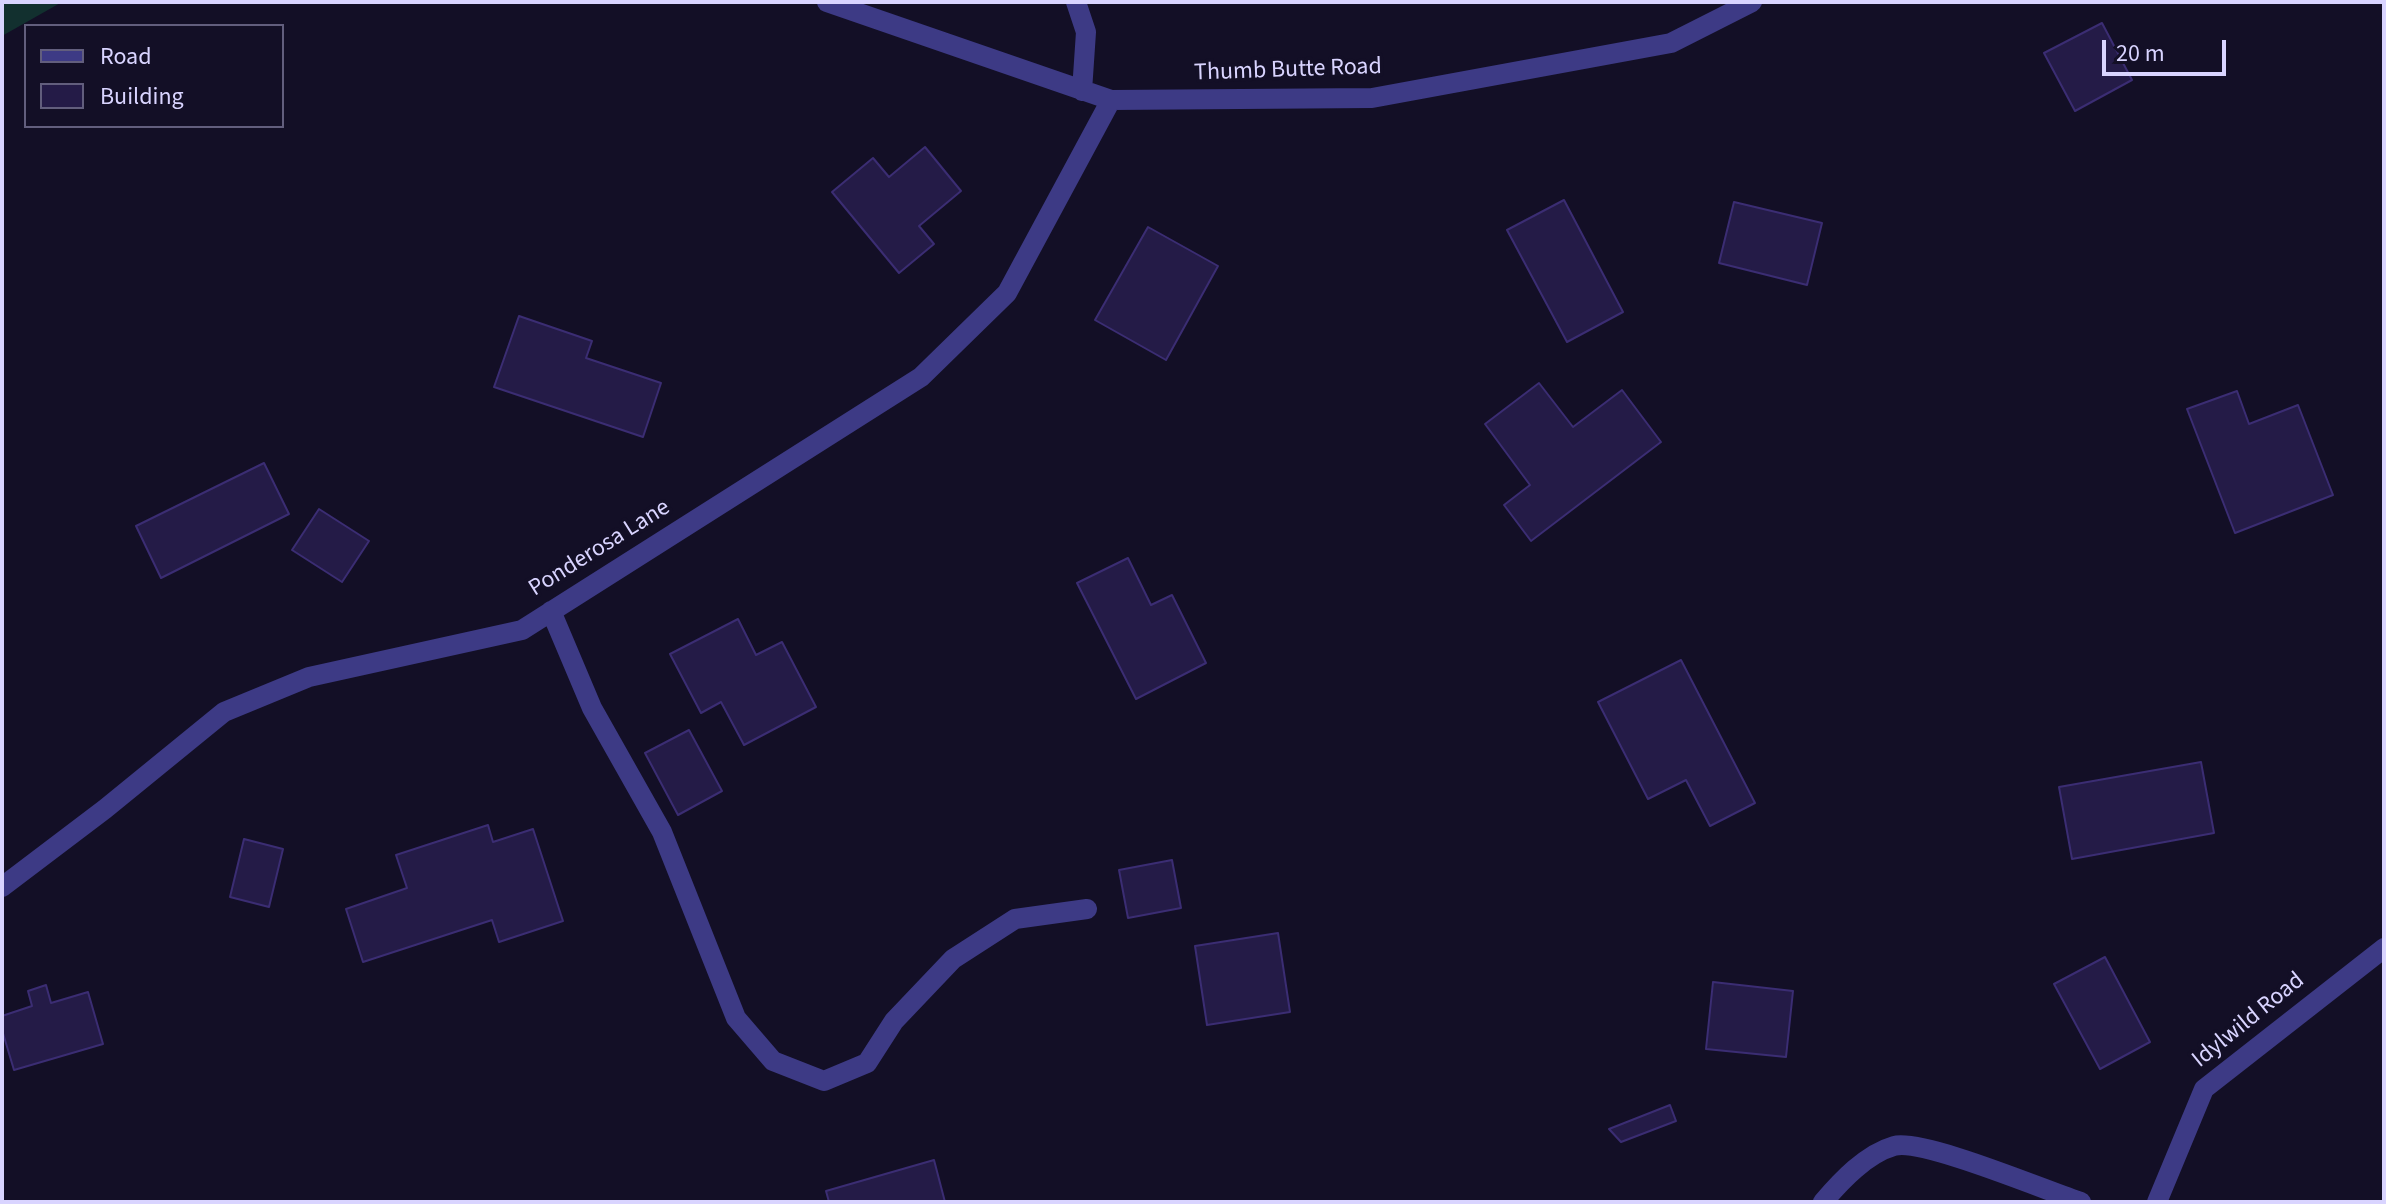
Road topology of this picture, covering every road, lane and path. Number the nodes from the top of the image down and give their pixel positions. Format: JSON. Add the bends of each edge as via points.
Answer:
{"nodes":[{"id":1,"x":827,"y":2,"type":"edge"},
{"id":2,"x":1076,"y":2,"type":"edge"},
{"id":3,"x":1752,"y":2,"type":"edge"},
{"id":4,"x":1082,"y":91,"type":"junction"},
{"id":5,"x":1111,"y":100,"type":"junction"},
{"id":6,"x":551,"y":611,"type":"junction"},
{"id":7,"x":2,"y":887,"type":"edge"},
{"id":8,"x":1087,"y":909,"type":"dead end"},
{"id":9,"x":2384,"y":948,"type":"edge"},
{"id":10,"x":1823,"y":1202,"type":"edge"},
{"id":11,"x":2081,"y":1202,"type":"edge"},
{"id":12,"x":2157,"y":1202,"type":"edge"}],
"edges":[{"from":1,"to":4,"type":"street","name":"Thumb Butte Road"},
{"from":2,"to":4,"type":"street","via":[[1086,32]]},
{"from":3,"to":5,"type":"street","name":"Thumb Butte Road","via":[[1671,43],[1372,98]]},
{"from":4,"to":5,"type":"street","name":"Thumb Butte Road"},
{"from":5,"to":6,"type":"street","name":"Ponderosa Lane","via":[[1007,293],[921,377]]},
{"from":6,"to":7,"type":"street","name":"Ponderosa Lane","via":[[522,630],[309,677],[224,712]]},
{"from":6,"to":8,"type":"street","via":[[592,708],[662,832],[736,1018],[773,1061],[824,1081],[867,1063],[894,1021],[953,959],[1015,919]]},
{"from":9,"to":12,"type":"street","name":"Idylwild Road","via":[[2204,1089]]},
{"from":10,"to":11,"type":"street","via":[[1846,1174],[1895,1145],[1940,1152]]}]}
